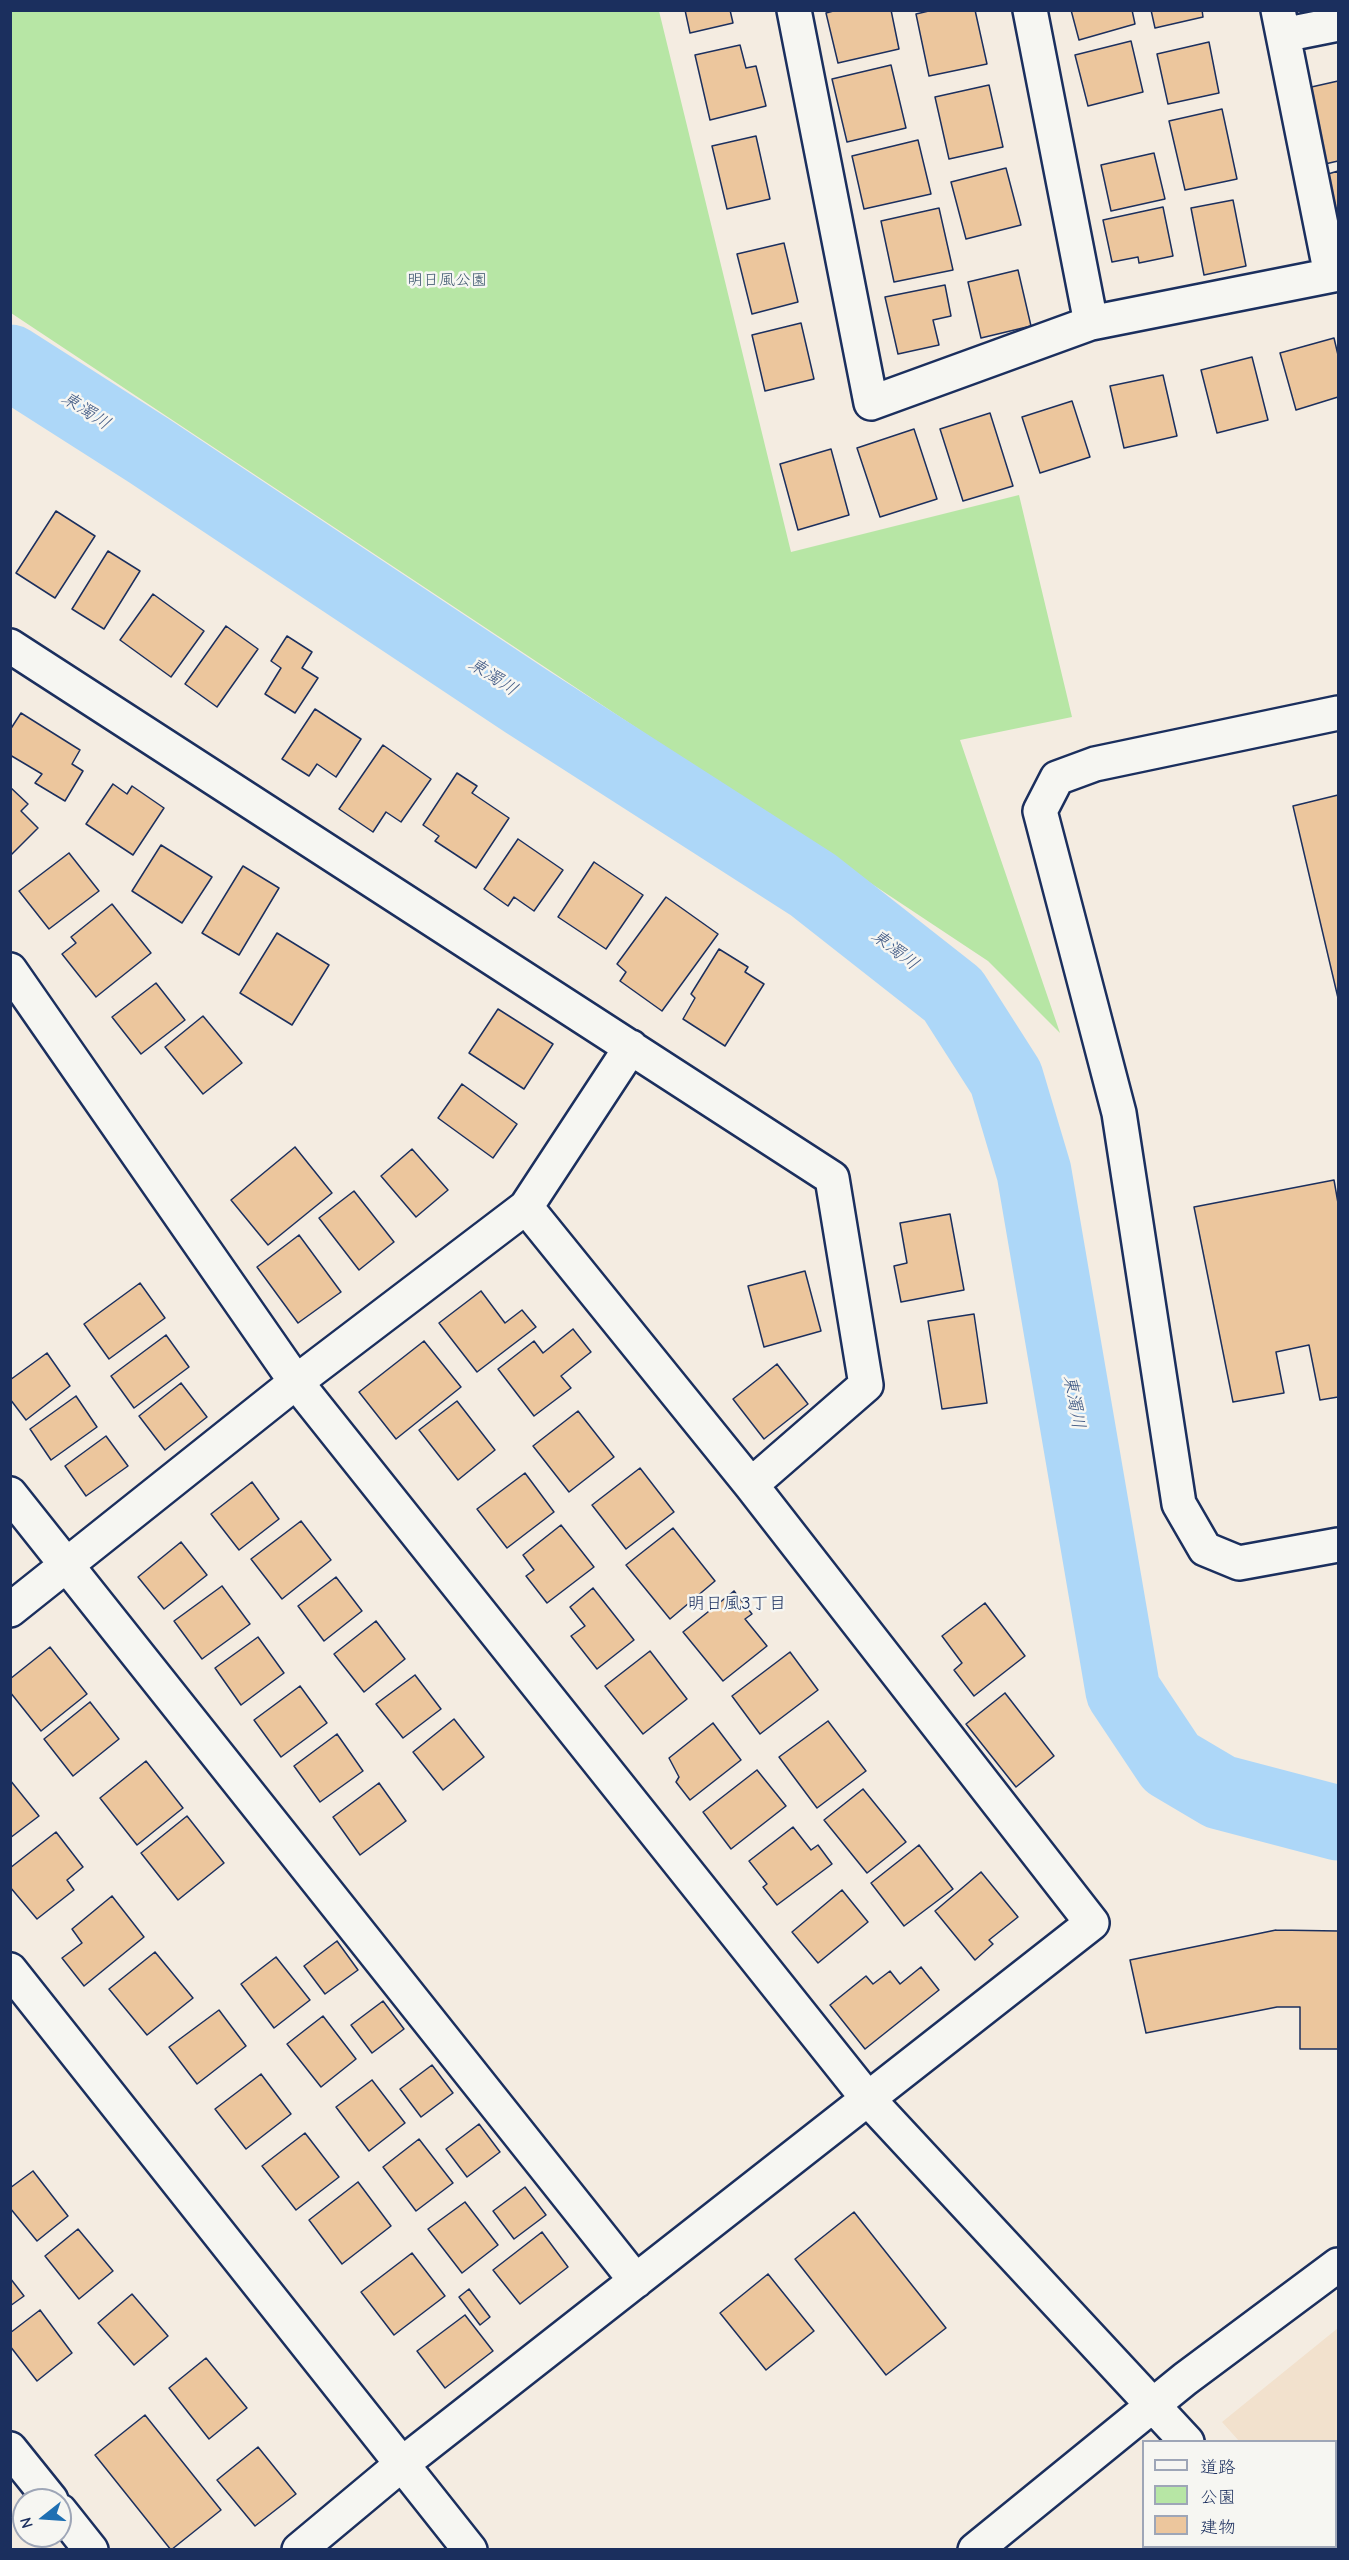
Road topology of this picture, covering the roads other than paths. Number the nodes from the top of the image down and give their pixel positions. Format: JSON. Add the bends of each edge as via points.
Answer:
{"nodes":[{"id":1,"x":794,"y":10,"type":"edge"},
{"id":2,"x":1030,"y":10,"type":"edge"},
{"id":3,"x":1280,"y":23,"type":"edge"},
{"id":4,"x":1338,"y":24,"type":"edge"},
{"id":5,"x":1335,"y":274,"type":"edge"},
{"id":6,"x":1091,"y":323,"type":"junction"},
{"id":7,"x":10,"y":646,"type":"edge"},
{"id":8,"x":1338,"y":713,"type":"edge"},
{"id":9,"x":10,"y":970,"type":"edge"},
{"id":10,"x":631,"y":1047,"type":"junction"},
{"id":11,"x":526,"y":1207,"type":"junction"},
{"id":12,"x":296,"y":1382,"type":"junction"},
{"id":13,"x":751,"y":1485,"type":"junction"},
{"id":14,"x":10,"y":1494,"type":"edge"},
{"id":15,"x":1338,"y":1545,"type":"edge"},
{"id":16,"x":66,"y":1566,"type":"junction"},
{"id":17,"x":10,"y":1610,"type":"edge"},
{"id":18,"x":10,"y":1970,"type":"edge"},
{"id":19,"x":868,"y":2099,"type":"junction"},
{"id":20,"x":1338,"y":2265,"type":"edge"},
{"id":21,"x":636,"y":2281,"type":"junction"},
{"id":22,"x":1154,"y":2404,"type":"junction"},
{"id":23,"x":1185,"y":2440,"type":"edge"},
{"id":24,"x":10,"y":2449,"type":"edge"},
{"id":25,"x":402,"y":2464,"type":"junction"},
{"id":26,"x":41,"y":2488,"type":"edge"},
{"id":27,"x":72,"y":2526,"type":"edge"},
{"id":28,"x":91,"y":2550,"type":"edge"},
{"id":29,"x":299,"y":2550,"type":"edge"},
{"id":30,"x":470,"y":2550,"type":"edge"},
{"id":31,"x":975,"y":2550,"type":"edge"}],
"edges":[{"from":1,"to":6,"type":"street","via":[[871,403]]},
{"from":2,"to":6,"type":"street"},
{"from":3,"to":4,"type":"street"},
{"from":3,"to":5,"type":"street"},
{"from":5,"to":6,"type":"street"},
{"from":7,"to":10,"type":"street"},
{"from":8,"to":15,"type":"street","via":[[1095,764],[1057,778],[1040,811],[1119,1113],[1179,1504],[1205,1549],[1239,1563]]},
{"from":9,"to":12,"type":"street"},
{"from":10,"to":11,"type":"street"},
{"from":10,"to":13,"type":"street","via":[[832,1178],[866,1385]]},
{"from":11,"to":12,"type":"street"},
{"from":11,"to":13,"type":"street"},
{"from":12,"to":16,"type":"street"},
{"from":12,"to":19,"type":"street"},
{"from":13,"to":19,"type":"street","via":[[1092,1923]]},
{"from":14,"to":16,"type":"street"},
{"from":16,"to":17,"type":"street"},
{"from":16,"to":21,"type":"street"},
{"from":18,"to":25,"type":"street"},
{"from":19,"to":21,"type":"street"},
{"from":19,"to":22,"type":"street"},
{"from":20,"to":22,"type":"street"},
{"from":21,"to":25,"type":"street"},
{"from":22,"to":23,"type":"street"},
{"from":22,"to":31,"type":"street"},
{"from":24,"to":26,"type":"street"},
{"from":25,"to":29,"type":"street"},
{"from":25,"to":30,"type":"street"},
{"from":27,"to":28,"type":"street"}]}
